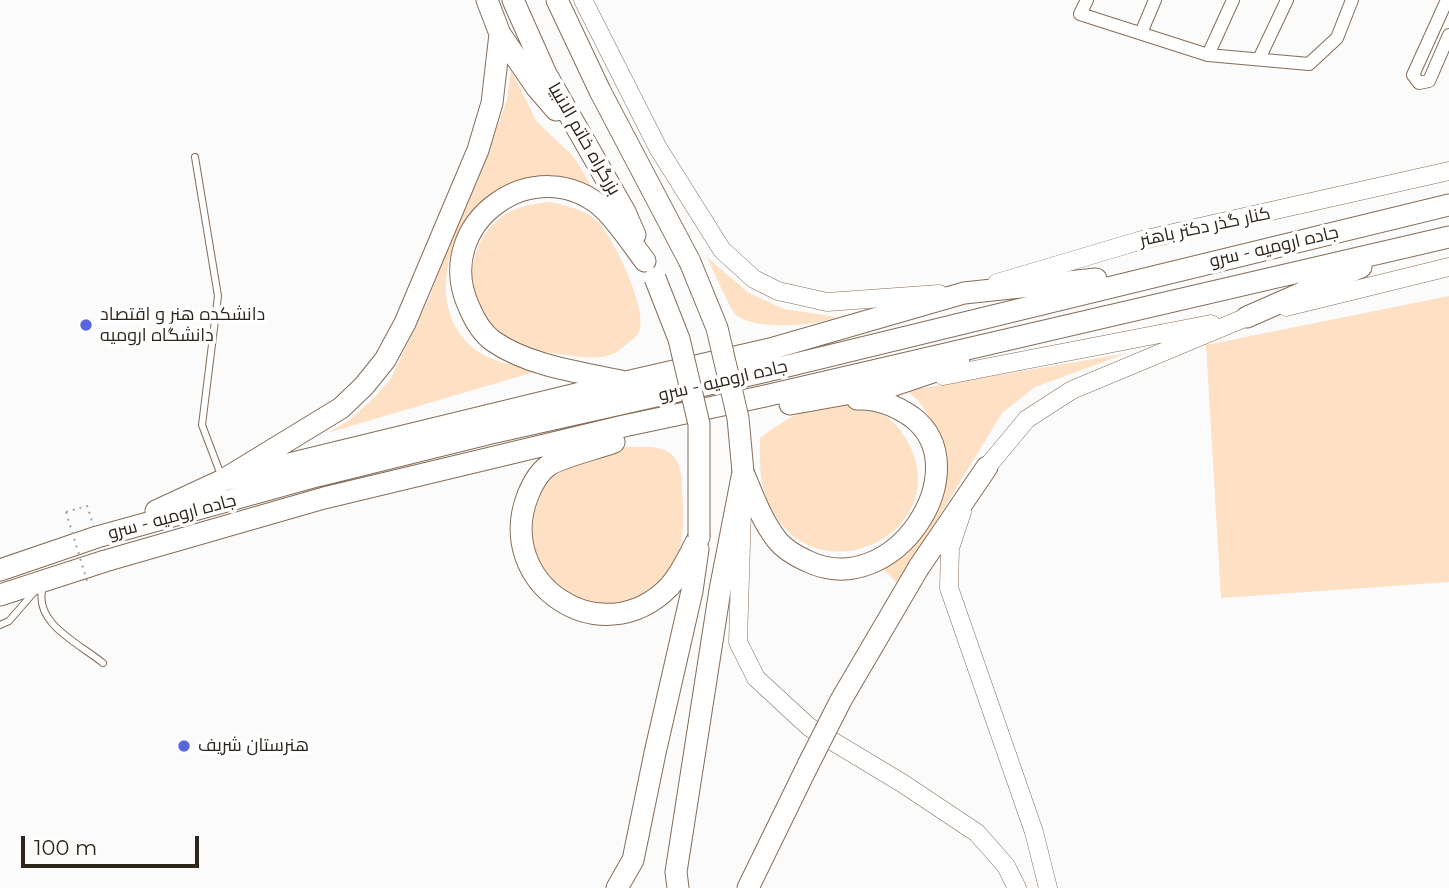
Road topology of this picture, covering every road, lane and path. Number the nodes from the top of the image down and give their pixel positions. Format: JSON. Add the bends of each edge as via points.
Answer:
{"nodes":[{"id":1,"x":487,"y":0,"type":"edge"},
{"id":2,"x":513,"y":0,"type":"edge"},
{"id":3,"x":557,"y":0,"type":"edge"},
{"id":4,"x":583,"y":0,"type":"edge"},
{"id":5,"x":1087,"y":0,"type":"edge"},
{"id":6,"x":1156,"y":0,"type":"edge"},
{"id":7,"x":1233,"y":0,"type":"edge"},
{"id":8,"x":1287,"y":0,"type":"edge"},
{"id":9,"x":1352,"y":0,"type":"edge"},
{"id":10,"x":1447,"y":0,"type":"edge"},
{"id":11,"x":1141,"y":33,"type":"junction"},
{"id":12,"x":500,"y":34,"type":"junction"},
{"id":13,"x":1449,"y":35,"type":"edge"},
{"id":14,"x":1208,"y":55,"type":"junction"},
{"id":15,"x":1259,"y":59,"type":"junction"},
{"id":16,"x":592,"y":151,"type":"junction"},
{"id":17,"x":195,"y":157,"type":"dead end"},
{"id":18,"x":1449,"y":171,"type":"edge"},
{"id":19,"x":1449,"y":205,"type":"edge"},
{"id":20,"x":1449,"y":237,"type":"edge"},
{"id":21,"x":1409,"y":247,"type":"junction"},
{"id":22,"x":1449,"y":267,"type":"edge"},
{"id":23,"x":650,"y":270,"type":"junction"},
{"id":24,"x":1177,"y":270,"type":"junction"},
{"id":25,"x":964,"y":293,"type":"junction"},
{"id":26,"x":1247,"y":317,"type":"junction"},
{"id":27,"x":1094,"y":319,"type":"junction"},
{"id":28,"x":626,"y":382,"type":"junction"},
{"id":29,"x":891,"y":386,"type":"junction"},
{"id":30,"x":806,"y":401,"type":"junction"},
{"id":31,"x":614,"y":442,"type":"junction"},
{"id":32,"x":495,"y":457,"type":"junction"},
{"id":33,"x":987,"y":467,"type":"junction"},
{"id":34,"x":743,"y":472,"type":"junction"},
{"id":35,"x":223,"y":480,"type":"junction"},
{"id":36,"x":87,"y":506,"type":"dead end"},
{"id":37,"x":97,"y":537,"type":"junction"},
{"id":38,"x":699,"y":537,"type":"junction"},
{"id":39,"x":0,"y":570,"type":"edge"},
{"id":40,"x":46,"y":579,"type":"junction"},
{"id":41,"x":88,"y":584,"type":"dead end"},
{"id":42,"x":0,"y":595,"type":"edge"},
{"id":43,"x":0,"y":625,"type":"edge"},
{"id":44,"x":103,"y":663,"type":"dead end"},
{"id":45,"x":617,"y":888,"type":"edge"},
{"id":46,"x":678,"y":888,"type":"edge"},
{"id":47,"x":748,"y":888,"type":"edge"},
{"id":48,"x":1017,"y":888,"type":"edge"},
{"id":49,"x":1048,"y":888,"type":"edge"}],
"edges":[{"from":1,"to":12,"type":"highway"},
{"from":2,"to":16,"type":"highway","name":"بزرگراه خاتم الانبیا","via":[[546,74]]},
{"from":3,"to":34,"type":"highway","name":"بزرگراه خاتم الانبیا","bridge":true,"via":[[690,262],[717,328],[737,418]]},
{"from":4,"to":25,"type":"main road","name":"کنار گذر دکتر باهنر","via":[[657,148],[722,250],[754,279],[778,291],[827,302]]},
{"from":5,"to":11,"type":"street","via":[[1080,14]]},
{"from":6,"to":11,"type":"street"},
{"from":7,"to":14,"type":"street"},
{"from":8,"to":15,"type":"street"},
{"from":9,"to":15,"type":"street","via":[[1337,38],[1308,64]]},
{"from":10,"to":13,"type":"street","via":[[1413,75],[1419,83],[1429,82]]},
{"from":11,"to":14,"type":"street"},
{"from":12,"to":16,"type":"highway","via":[[537,88]]},
{"from":12,"to":35,"type":"highway","via":[[492,103],[478,150],[385,360],[341,408]]},
{"from":14,"to":15,"type":"street"},
{"from":16,"to":23,"type":"highway","name":"بزرگراه خاتم الانبیا"},
{"from":17,"to":35,"type":"lane","via":[[218,296],[202,425]]},
{"from":18,"to":25,"type":"main road","name":"کنار گذر دکتر باهنر","via":[[1142,240]]},
{"from":19,"to":24,"type":"highway","name":"جاده ارومیه - سرو"},
{"from":20,"to":21,"type":"highway","name":"جاده ارومیه - سرو"},
{"from":21,"to":26,"type":"highway"},
{"from":21,"to":27,"type":"highway","name":"جاده ارومیه - سرو"},
{"from":22,"to":26,"type":"main road"},
{"from":23,"to":28,"type":"highway","via":[[605,210],[564,187],[535,187],[491,206],[473,226],[461,263],[462,293],[475,320],[492,340],[518,355]]},
{"from":23,"to":38,"type":"highway","name":"بزرگراه خاتم الانبیا","bridge":true,"via":[[679,338],[699,424]]},
{"from":24,"to":25,"type":"highway"},
{"from":24,"to":37,"type":"highway","name":"جاده ارومیه - سرو","via":[[344,469]]},
{"from":25,"to":28,"type":"highway","via":[[770,349]]},
{"from":26,"to":29,"type":"main road"},
{"from":26,"to":33,"type":"main road","via":[[1072,390],[1027,419]]},
{"from":27,"to":29,"type":"highway"},
{"from":27,"to":32,"type":"highway","name":"جاده ارومیه - سرو"},
{"from":28,"to":35,"type":"highway"},
{"from":29,"to":30,"type":"highway"},
{"from":30,"to":31,"type":"highway"},
{"from":30,"to":34,"type":"highway","via":[[874,399],[900,409],[924,426],[935,457],[936,482],[909,537],[885,557],[859,568],[830,569],[814,564],[778,542]]},
{"from":31,"to":32,"type":"highway"},
{"from":31,"to":38,"type":"highway","via":[[549,465],[533,483],[522,510],[522,543],[541,585],[590,614],[617,615],[647,605],[670,586]]},
{"from":32,"to":40,"type":"highway","name":"جاده ارومیه - سرو","via":[[324,498]]},
{"from":33,"to":47,"type":"highway","bridge":true,"via":[[919,567],[847,689]]},
{"from":33,"to":49,"type":"main road","via":[[962,512],[950,548],[949,588],[1034,832]]},
{"from":34,"to":46,"type":"highway","via":[[720,590],[676,872]]},
{"from":34,"to":48,"type":"main road","via":[[738,642],[756,678],[809,727],[977,833],[1006,866]]},
{"from":35,"to":37,"type":"highway"},
{"from":36,"to":41,"type":"path","bridge":true,"via":[[66,512]]},
{"from":37,"to":39,"type":"highway","name":"جاده ارومیه - سرو"},
{"from":38,"to":45,"type":"highway","name":"بزرگراه خاتم الانبیا","via":[[692,591],[633,860]]},
{"from":40,"to":42,"type":"highway","name":"جاده ارومیه - سرو"},
{"from":40,"to":43,"type":"lane","via":[[9,621]]},
{"from":40,"to":44,"type":"lane","via":[[40,603],[44,613],[61,633]]}]}
